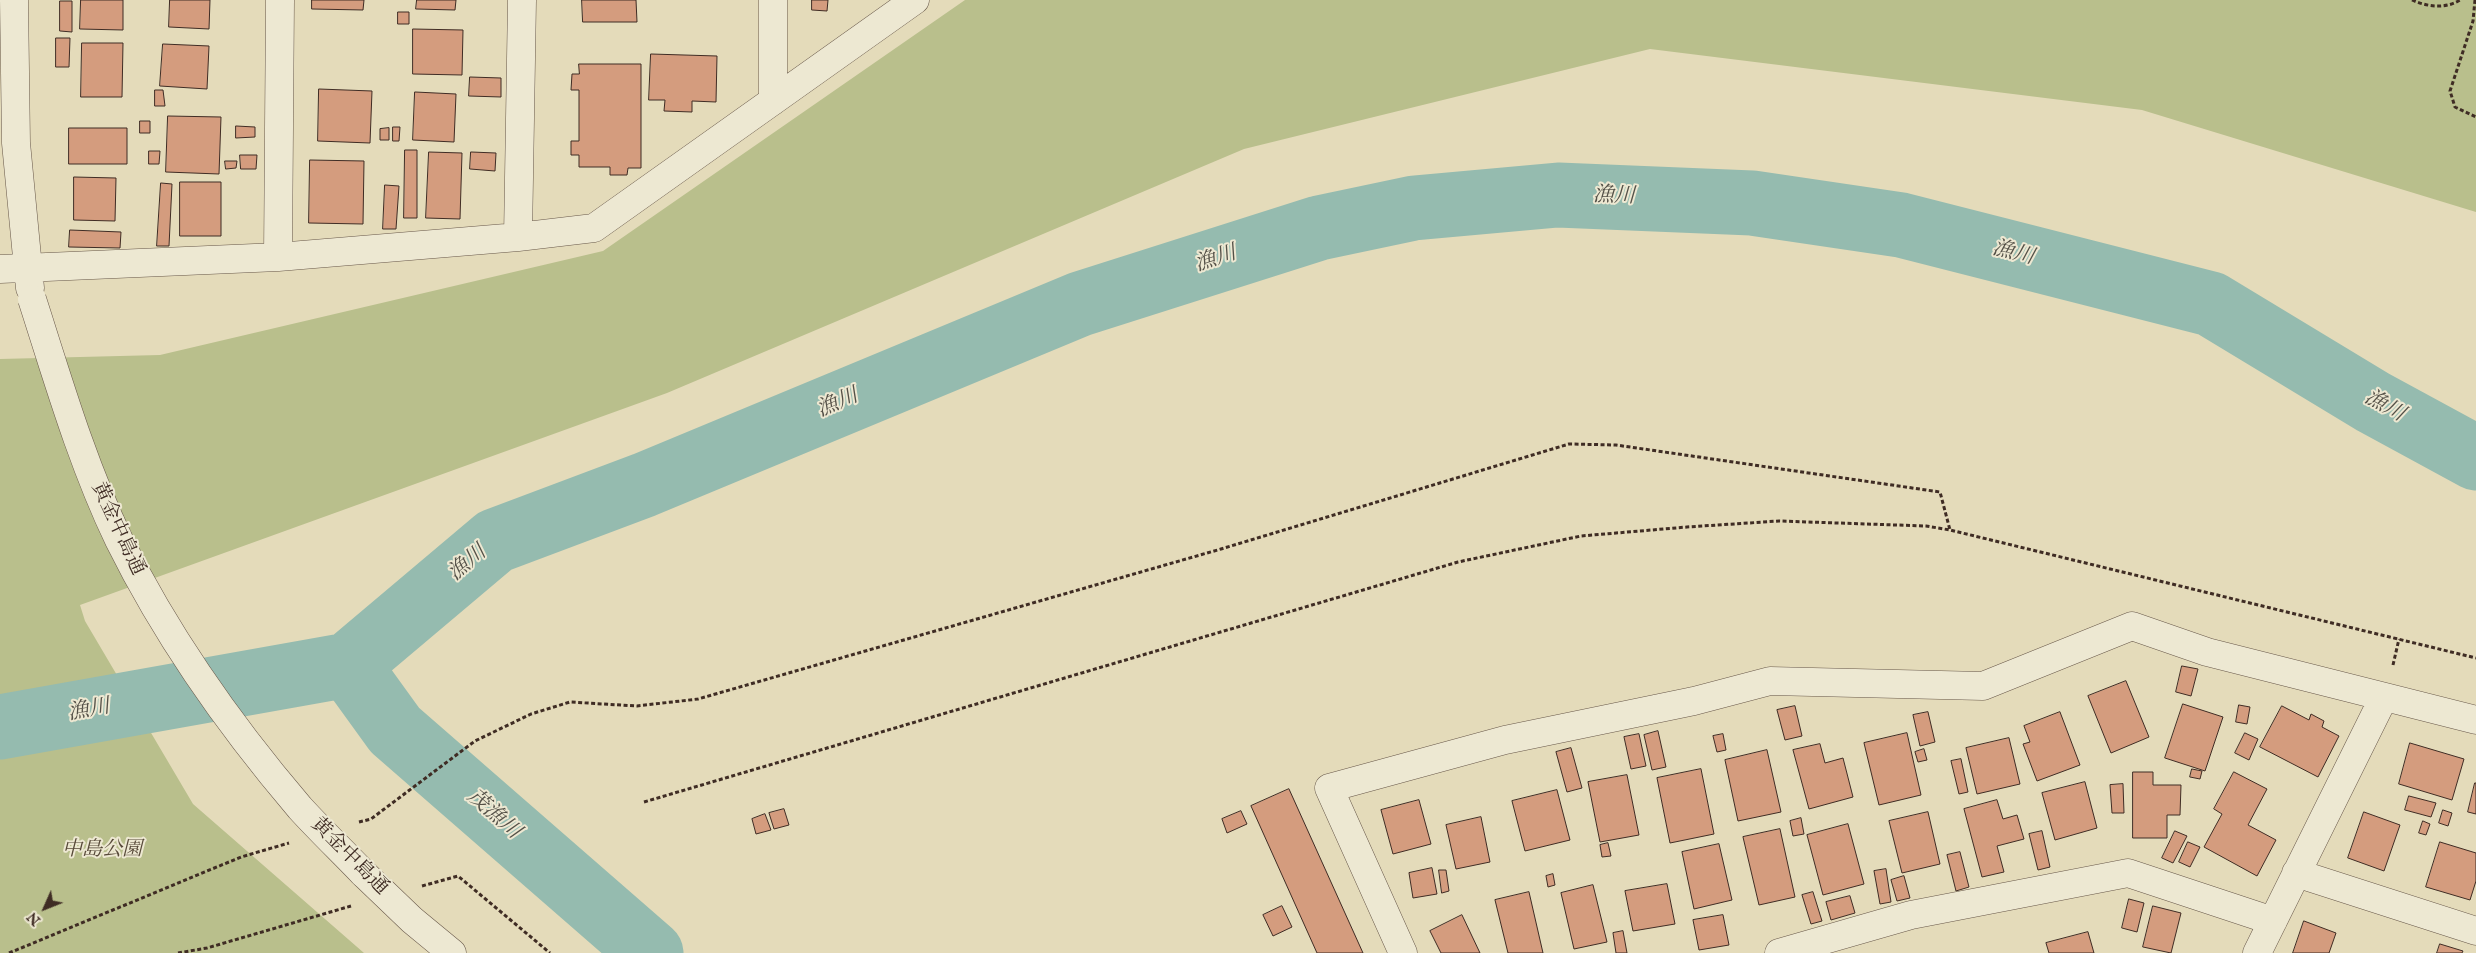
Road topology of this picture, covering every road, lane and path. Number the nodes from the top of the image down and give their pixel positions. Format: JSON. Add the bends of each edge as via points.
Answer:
{"nodes":[{"id":1,"x":14,"y":0,"type":"edge"},
{"id":2,"x":280,"y":0,"type":"edge"},
{"id":3,"x":522,"y":0,"type":"edge"},
{"id":4,"x":773,"y":0,"type":"edge"},
{"id":5,"x":915,"y":0,"type":"edge"},
{"id":6,"x":2412,"y":0,"type":"edge"},
{"id":7,"x":2460,"y":0,"type":"edge"},
{"id":8,"x":2475,"y":0,"type":"edge"},
{"id":9,"x":773,"y":101,"type":"junction"},
{"id":10,"x":2476,"y":117,"type":"edge"},
{"id":11,"x":518,"y":237,"type":"junction"},
{"id":12,"x":278,"y":257,"type":"junction"},
{"id":13,"x":0,"y":269,"type":"edge"},
{"id":14,"x":27,"y":269,"type":"junction"},
{"id":15,"x":1950,"y":530,"type":"junction"},
{"id":16,"x":2476,"y":658,"type":"edge"},
{"id":17,"x":2384,"y":697,"type":"junction"},
{"id":18,"x":2476,"y":720,"type":"edge"},
{"id":19,"x":644,"y":802,"type":"dead end"},
{"id":20,"x":352,"y":824,"type":"dead end"},
{"id":21,"x":297,"y":840,"type":"dead end"},
{"id":22,"x":2296,"y":873,"type":"junction"},
{"id":23,"x":2273,"y":921,"type":"junction"},
{"id":24,"x":2476,"y":931,"type":"edge"},
{"id":25,"x":9,"y":953,"type":"edge"},
{"id":26,"x":452,"y":953,"type":"edge"},
{"id":27,"x":1404,"y":953,"type":"edge"},
{"id":28,"x":1779,"y":953,"type":"edge"},
{"id":29,"x":2257,"y":953,"type":"edge"}],
"edges":[{"from":1,"to":14,"type":"street","name":"黄金中島通","via":[[16,142]]},
{"from":2,"to":12,"type":"street"},
{"from":3,"to":11,"type":"street"},
{"from":4,"to":9,"type":"street"},
{"from":5,"to":9,"type":"street"},
{"from":6,"to":7,"type":"path","via":[[2424,6],[2452,5]]},
{"from":8,"to":10,"type":"path","via":[[2473,21],[2450,91],[2455,107]]},
{"from":9,"to":11,"type":"street","via":[[594,228]]},
{"from":11,"to":12,"type":"street"},
{"from":12,"to":14,"type":"street"},
{"from":13,"to":14,"type":"street"},
{"from":14,"to":26,"type":"street","name":"黄金中島通","bridge":true,"via":[[32,299],[64,401],[119,539],[145,588],[219,707],[302,809],[363,873]]},
{"from":15,"to":16,"type":"path"},
{"from":15,"to":19,"type":"path","via":[[1926,526],[1779,521],[1581,536],[1458,562]]},
{"from":15,"to":20,"type":"path","via":[[1940,492],[1616,445],[1569,444],[1221,549],[698,699],[637,706],[570,702],[531,714],[475,741],[371,819]]},
{"from":17,"to":18,"type":"street"},
{"from":17,"to":22,"type":"street"},
{"from":17,"to":27,"type":"street","via":[[2207,652],[2132,626],[1983,686],[1770,681],[1694,701],[1505,740],[1329,788]]},
{"from":21,"to":25,"type":"path","via":[[241,857]]},
{"from":22,"to":23,"type":"street"},
{"from":22,"to":24,"type":"street"},
{"from":23,"to":28,"type":"street","via":[[2128,873],[1911,915]]},
{"from":23,"to":29,"type":"street"}]}
